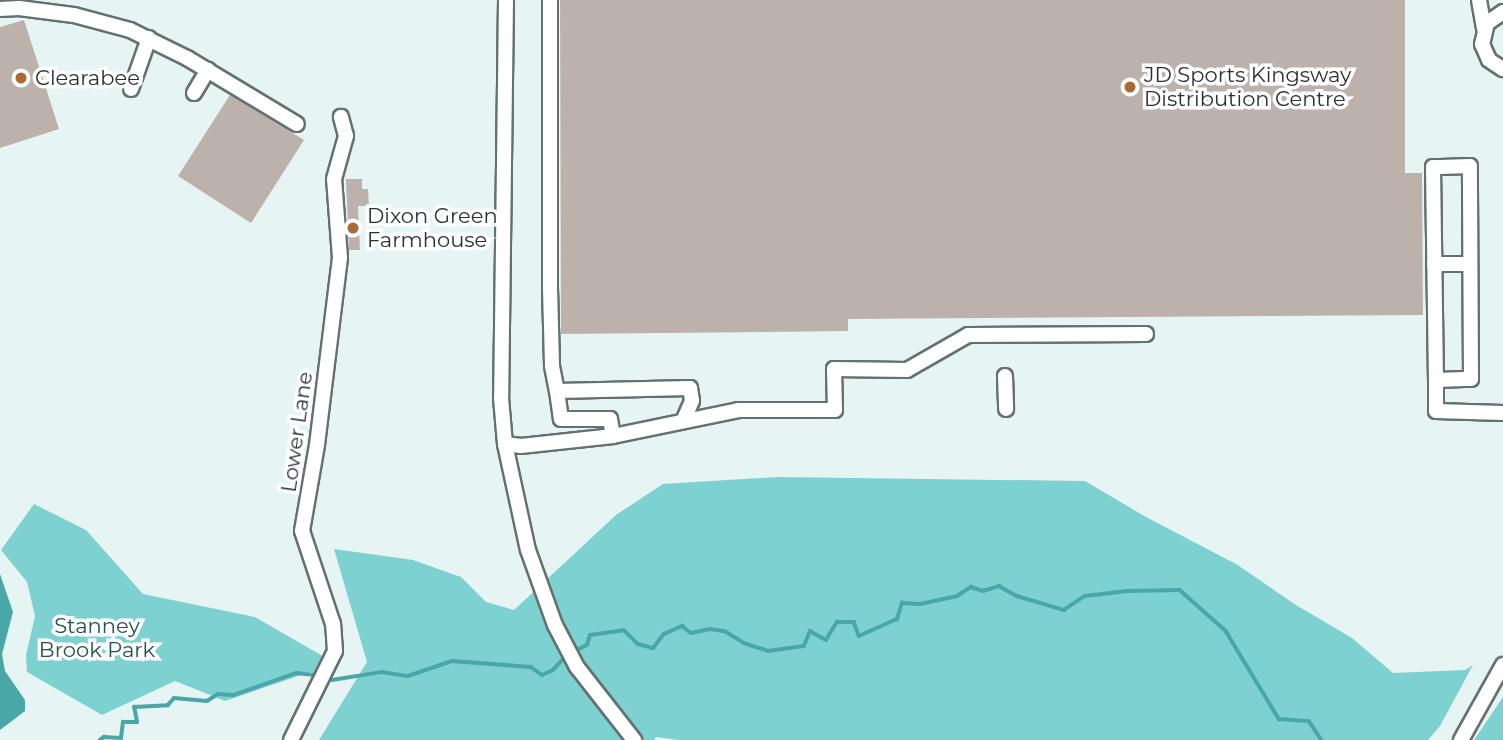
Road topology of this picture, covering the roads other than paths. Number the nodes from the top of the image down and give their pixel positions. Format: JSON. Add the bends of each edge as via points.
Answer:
{"nodes":[{"id":1,"x":506,"y":0,"type":"edge"},
{"id":2,"x":550,"y":0,"type":"edge"},
{"id":3,"x":1479,"y":0,"type":"edge"},
{"id":4,"x":1498,"y":0,"type":"edge"},
{"id":5,"x":1503,"y":4,"type":"edge"},
{"id":6,"x":63,"y":7,"type":"edge"},
{"id":7,"x":0,"y":9,"type":"edge"},
{"id":8,"x":1503,"y":12,"type":"edge"},
{"id":9,"x":1484,"y":29,"type":"junction"},
{"id":10,"x":149,"y":38,"type":"junction"},
{"id":11,"x":1503,"y":69,"type":"edge"},
{"id":12,"x":208,"y":70,"type":"junction"},
{"id":13,"x":131,"y":89,"type":"dead end"},
{"id":14,"x":194,"y":93,"type":"dead end"},
{"id":15,"x":341,"y":117,"type":"dead end"},
{"id":16,"x":297,"y":124,"type":"dead end"},
{"id":17,"x":1434,"y":264,"type":"junction"},
{"id":18,"x":1470,"y":264,"type":"junction"},
{"id":19,"x":1146,"y":334,"type":"dead end"},
{"id":20,"x":1005,"y":376,"type":"dead end"},
{"id":21,"x":1436,"y":380,"type":"junction"},
{"id":22,"x":557,"y":391,"type":"junction"},
{"id":23,"x":1006,"y":409,"type":"dead end"},
{"id":24,"x":1503,"y":413,"type":"edge"},
{"id":25,"x":684,"y":419,"type":"junction"},
{"id":26,"x":613,"y":436,"type":"junction"},
{"id":27,"x":505,"y":444,"type":"junction"},
{"id":28,"x":1503,"y":665,"type":"edge"},
{"id":29,"x":290,"y":740,"type":"edge"},
{"id":30,"x":634,"y":740,"type":"edge"},
{"id":31,"x":1461,"y":740,"type":"edge"}],
"edges":[{"from":1,"to":27,"type":"street","via":[[500,398]]},
{"from":2,"to":22,"type":"street","via":[[550,288]]},
{"from":3,"to":9,"type":"street"},
{"from":4,"to":5,"type":"street"},
{"from":6,"to":7,"type":"street"},
{"from":6,"to":10,"type":"street"},
{"from":8,"to":9,"type":"street"},
{"from":9,"to":11,"type":"street","via":[[1485,54]]},
{"from":10,"to":12,"type":"street"},
{"from":10,"to":13,"type":"street"},
{"from":12,"to":14,"type":"street"},
{"from":12,"to":16,"type":"street"},
{"from":15,"to":29,"type":"street","name":"Lower Lane","via":[[346,136],[334,179],[340,258],[302,531],[333,624],[335,651]]},
{"from":17,"to":18,"type":"street"},
{"from":17,"to":18,"type":"street","via":[[1433,167],[1470,166]]},
{"from":17,"to":21,"type":"street"},
{"from":18,"to":21,"type":"street","via":[[1471,379]]},
{"from":19,"to":25,"type":"street","via":[[968,335],[907,370],[834,369],[835,410],[738,410]]},
{"from":20,"to":23,"type":"street"},
{"from":21,"to":24,"type":"street","via":[[1436,411]]},
{"from":22,"to":25,"type":"street","via":[[690,388],[692,401]]},
{"from":22,"to":26,"type":"street","via":[[561,419],[610,419]]},
{"from":25,"to":26,"type":"street"},
{"from":26,"to":27,"type":"street"},
{"from":27,"to":30,"type":"street","via":[[528,550],[565,648]]},
{"from":28,"to":31,"type":"street"}]}
